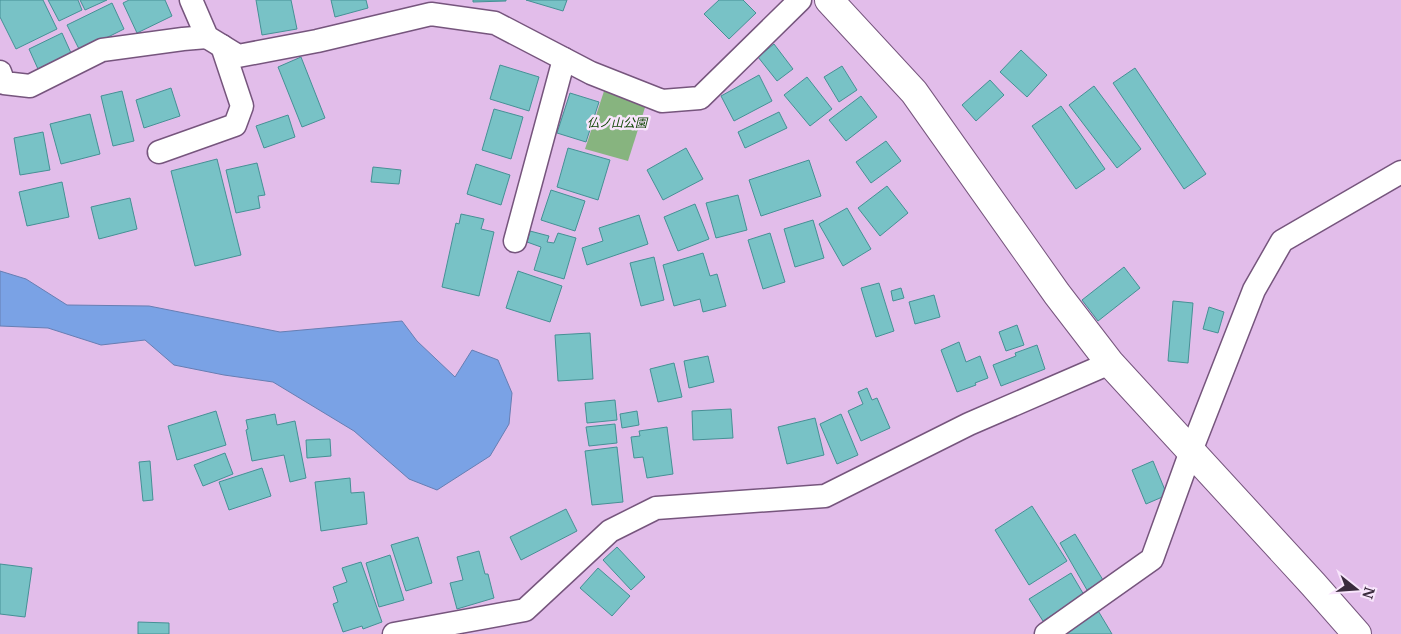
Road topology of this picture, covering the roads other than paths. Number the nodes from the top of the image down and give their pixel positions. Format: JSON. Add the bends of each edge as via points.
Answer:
{"nodes":[{"id":1,"x":191,"y":0,"type":"edge"},
{"id":2,"x":800,"y":0,"type":"edge"},
{"id":3,"x":830,"y":0,"type":"edge"},
{"id":4,"x":430,"y":7,"type":"edge"},
{"id":5,"x":215,"y":41,"type":"junction"},
{"id":6,"x":564,"y":59,"type":"junction"},
{"id":7,"x":0,"y":72,"type":"edge"},
{"id":8,"x":159,"y":152,"type":"dead end"},
{"id":9,"x":1401,"y":172,"type":"edge"},
{"id":10,"x":515,"y":241,"type":"dead end"},
{"id":11,"x":1110,"y":363,"type":"junction"},
{"id":12,"x":1191,"y":451,"type":"junction"},
{"id":13,"x":394,"y":634,"type":"edge"},
{"id":14,"x":1046,"y":634,"type":"edge"},
{"id":15,"x":1357,"y":634,"type":"edge"}],
"edges":[{"from":1,"to":5,"type":"street"},
{"from":2,"to":6,"type":"street","via":[[700,98],[662,101]]},
{"from":3,"to":11,"type":"street","via":[[914,92],[1057,294]]},
{"from":4,"to":5,"type":"street","via":[[317,41],[238,56]]},
{"from":4,"to":6,"type":"street","via":[[495,23]]},
{"from":5,"to":7,"type":"street","via":[[183,38],[102,50],[30,86],[4,83]]},
{"from":5,"to":8,"type":"street","via":[[242,106],[235,125]]},
{"from":6,"to":10,"type":"street"},
{"from":9,"to":12,"type":"street","via":[[1282,241],[1254,290]]},
{"from":11,"to":12,"type":"street"},
{"from":11,"to":13,"type":"street","via":[[969,424],[825,496],[656,508],[610,531],[526,610]]},
{"from":12,"to":14,"type":"street","via":[[1152,559]]},
{"from":12,"to":15,"type":"street"}]}
